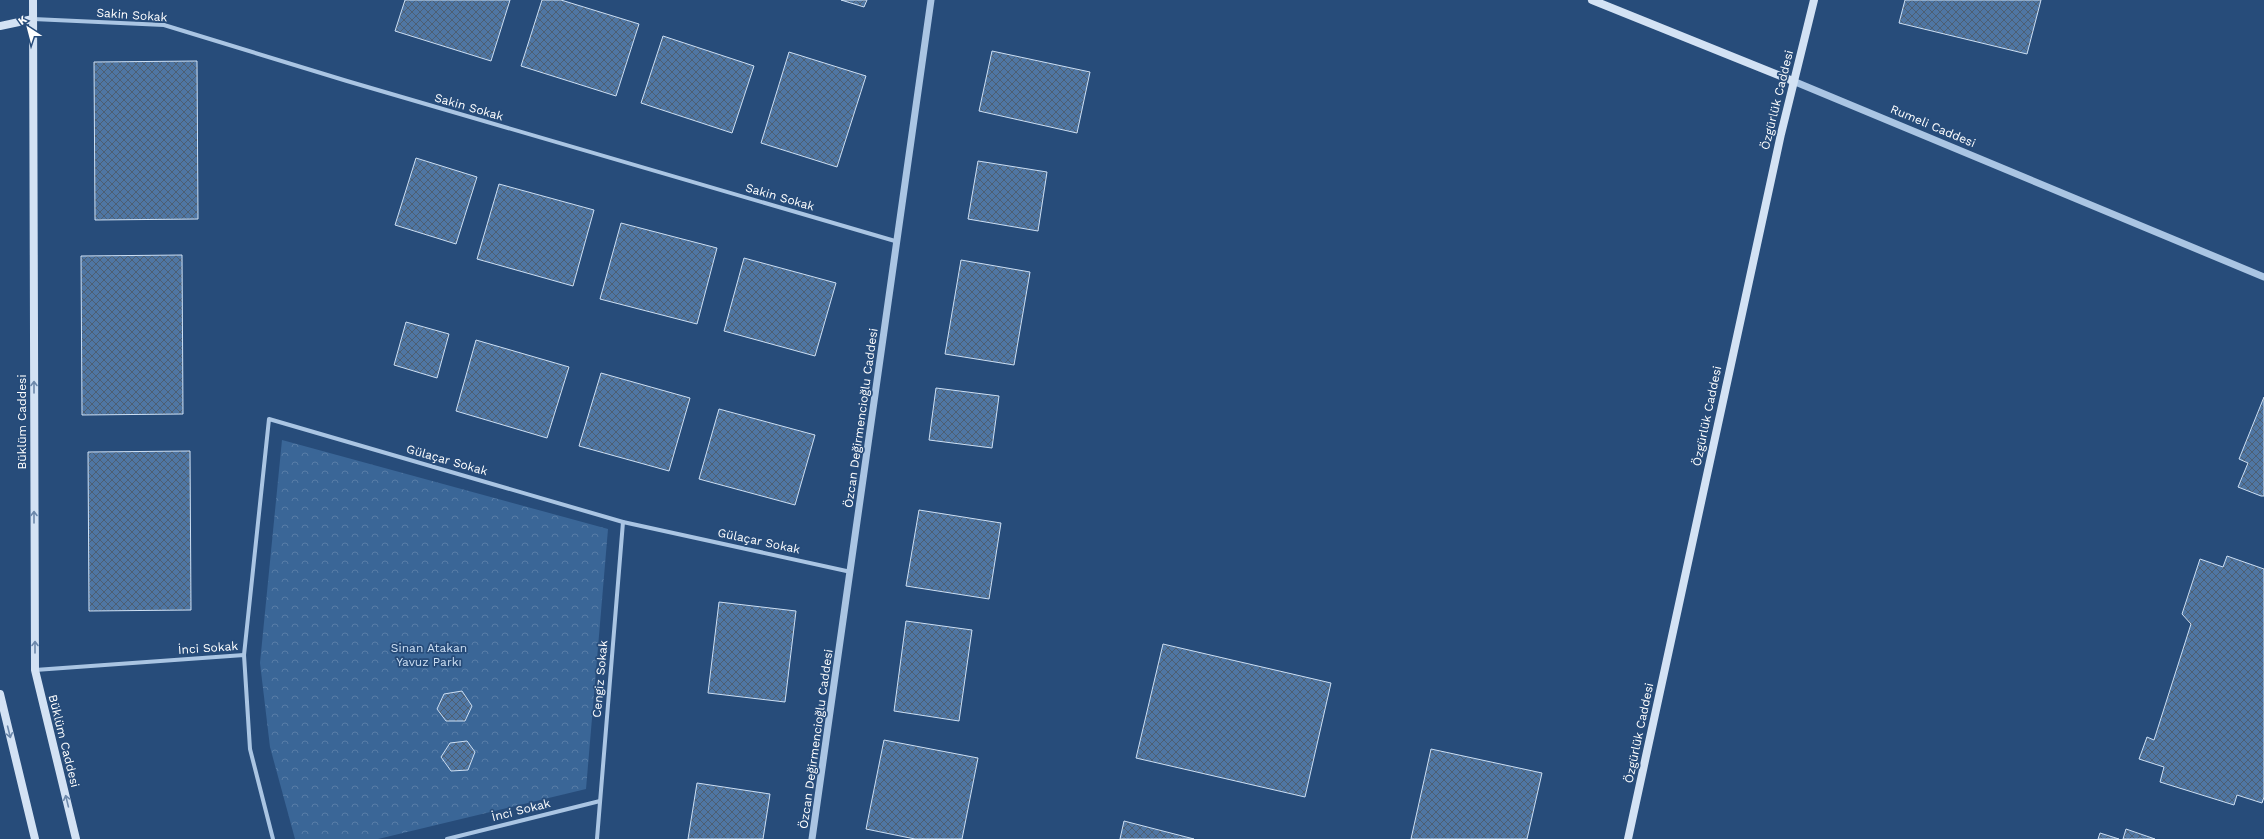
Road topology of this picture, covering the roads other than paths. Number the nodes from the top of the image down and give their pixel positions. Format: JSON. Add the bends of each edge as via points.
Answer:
{"nodes":[{"id":1,"x":33,"y":0,"type":"edge"},
{"id":2,"x":931,"y":0,"type":"edge"},
{"id":3,"x":1592,"y":0,"type":"edge"},
{"id":4,"x":1814,"y":0,"type":"edge"},
{"id":5,"x":33,"y":19,"type":"junction"},
{"id":6,"x":0,"y":26,"type":"edge"},
{"id":7,"x":1793,"y":81,"type":"junction"},
{"id":8,"x":895,"y":241,"type":"junction"},
{"id":9,"x":2264,"y":277,"type":"edge"},
{"id":10,"x":623,"y":522,"type":"junction"},
{"id":11,"x":851,"y":572,"type":"junction"},
{"id":12,"x":244,"y":655,"type":"junction"},
{"id":13,"x":35,"y":670,"type":"junction"},
{"id":14,"x":0,"y":694,"type":"edge"},
{"id":15,"x":600,"y":801,"type":"junction"},
{"id":16,"x":35,"y":839,"type":"edge"},
{"id":17,"x":76,"y":839,"type":"edge"},
{"id":18,"x":273,"y":839,"type":"edge"},
{"id":19,"x":447,"y":839,"type":"edge"},
{"id":20,"x":597,"y":839,"type":"edge"},
{"id":21,"x":812,"y":839,"type":"edge"},
{"id":22,"x":1628,"y":839,"type":"edge"}],
"edges":[{"from":1,"to":5,"type":"main road","name":"Büklüm Caddesi"},
{"from":2,"to":8,"type":"street","name":"Özcan Değirmencioğlu Caddesi"},
{"from":3,"to":7,"type":"main road","name":"Rumeli Caddesi"},
{"from":4,"to":7,"type":"main road","name":"Özgürlük Caddesi"},
{"from":5,"to":6,"type":"main road"},
{"from":5,"to":8,"type":"street","name":"Sakin Sokak","via":[[164,25],[347,82]]},
{"from":13,"to":5,"type":"main road","name":"Büklüm Caddesi","one_way":true},
{"from":7,"to":9,"type":"street","name":"Rumeli Caddesi"},
{"from":7,"to":22,"type":"main road","name":"Özgürlük Caddesi"},
{"from":8,"to":11,"type":"street","name":"Özcan Değirmencioğlu Caddesi"},
{"from":10,"to":11,"type":"street","name":"Gülaçar Sokak"},
{"from":10,"to":12,"type":"street","name":"Gülaçar Sokak","via":[[269,418]]},
{"from":10,"to":15,"type":"street","name":"Cengiz Sokak"},
{"from":11,"to":21,"type":"street","name":"Özcan Değirmencioğlu Caddesi"},
{"from":12,"to":13,"type":"street","name":"İnci Sokak"},
{"from":12,"to":18,"type":"street","name":"İnci Sokak","via":[[250,749]]},
{"from":17,"to":13,"type":"main road","name":"Büklüm Caddesi","one_way":true},
{"from":14,"to":16,"type":"main road","one_way":true},
{"from":15,"to":19,"type":"street","name":"İnci Sokak"},
{"from":15,"to":20,"type":"street","name":"Cengiz Sokak"}]}
